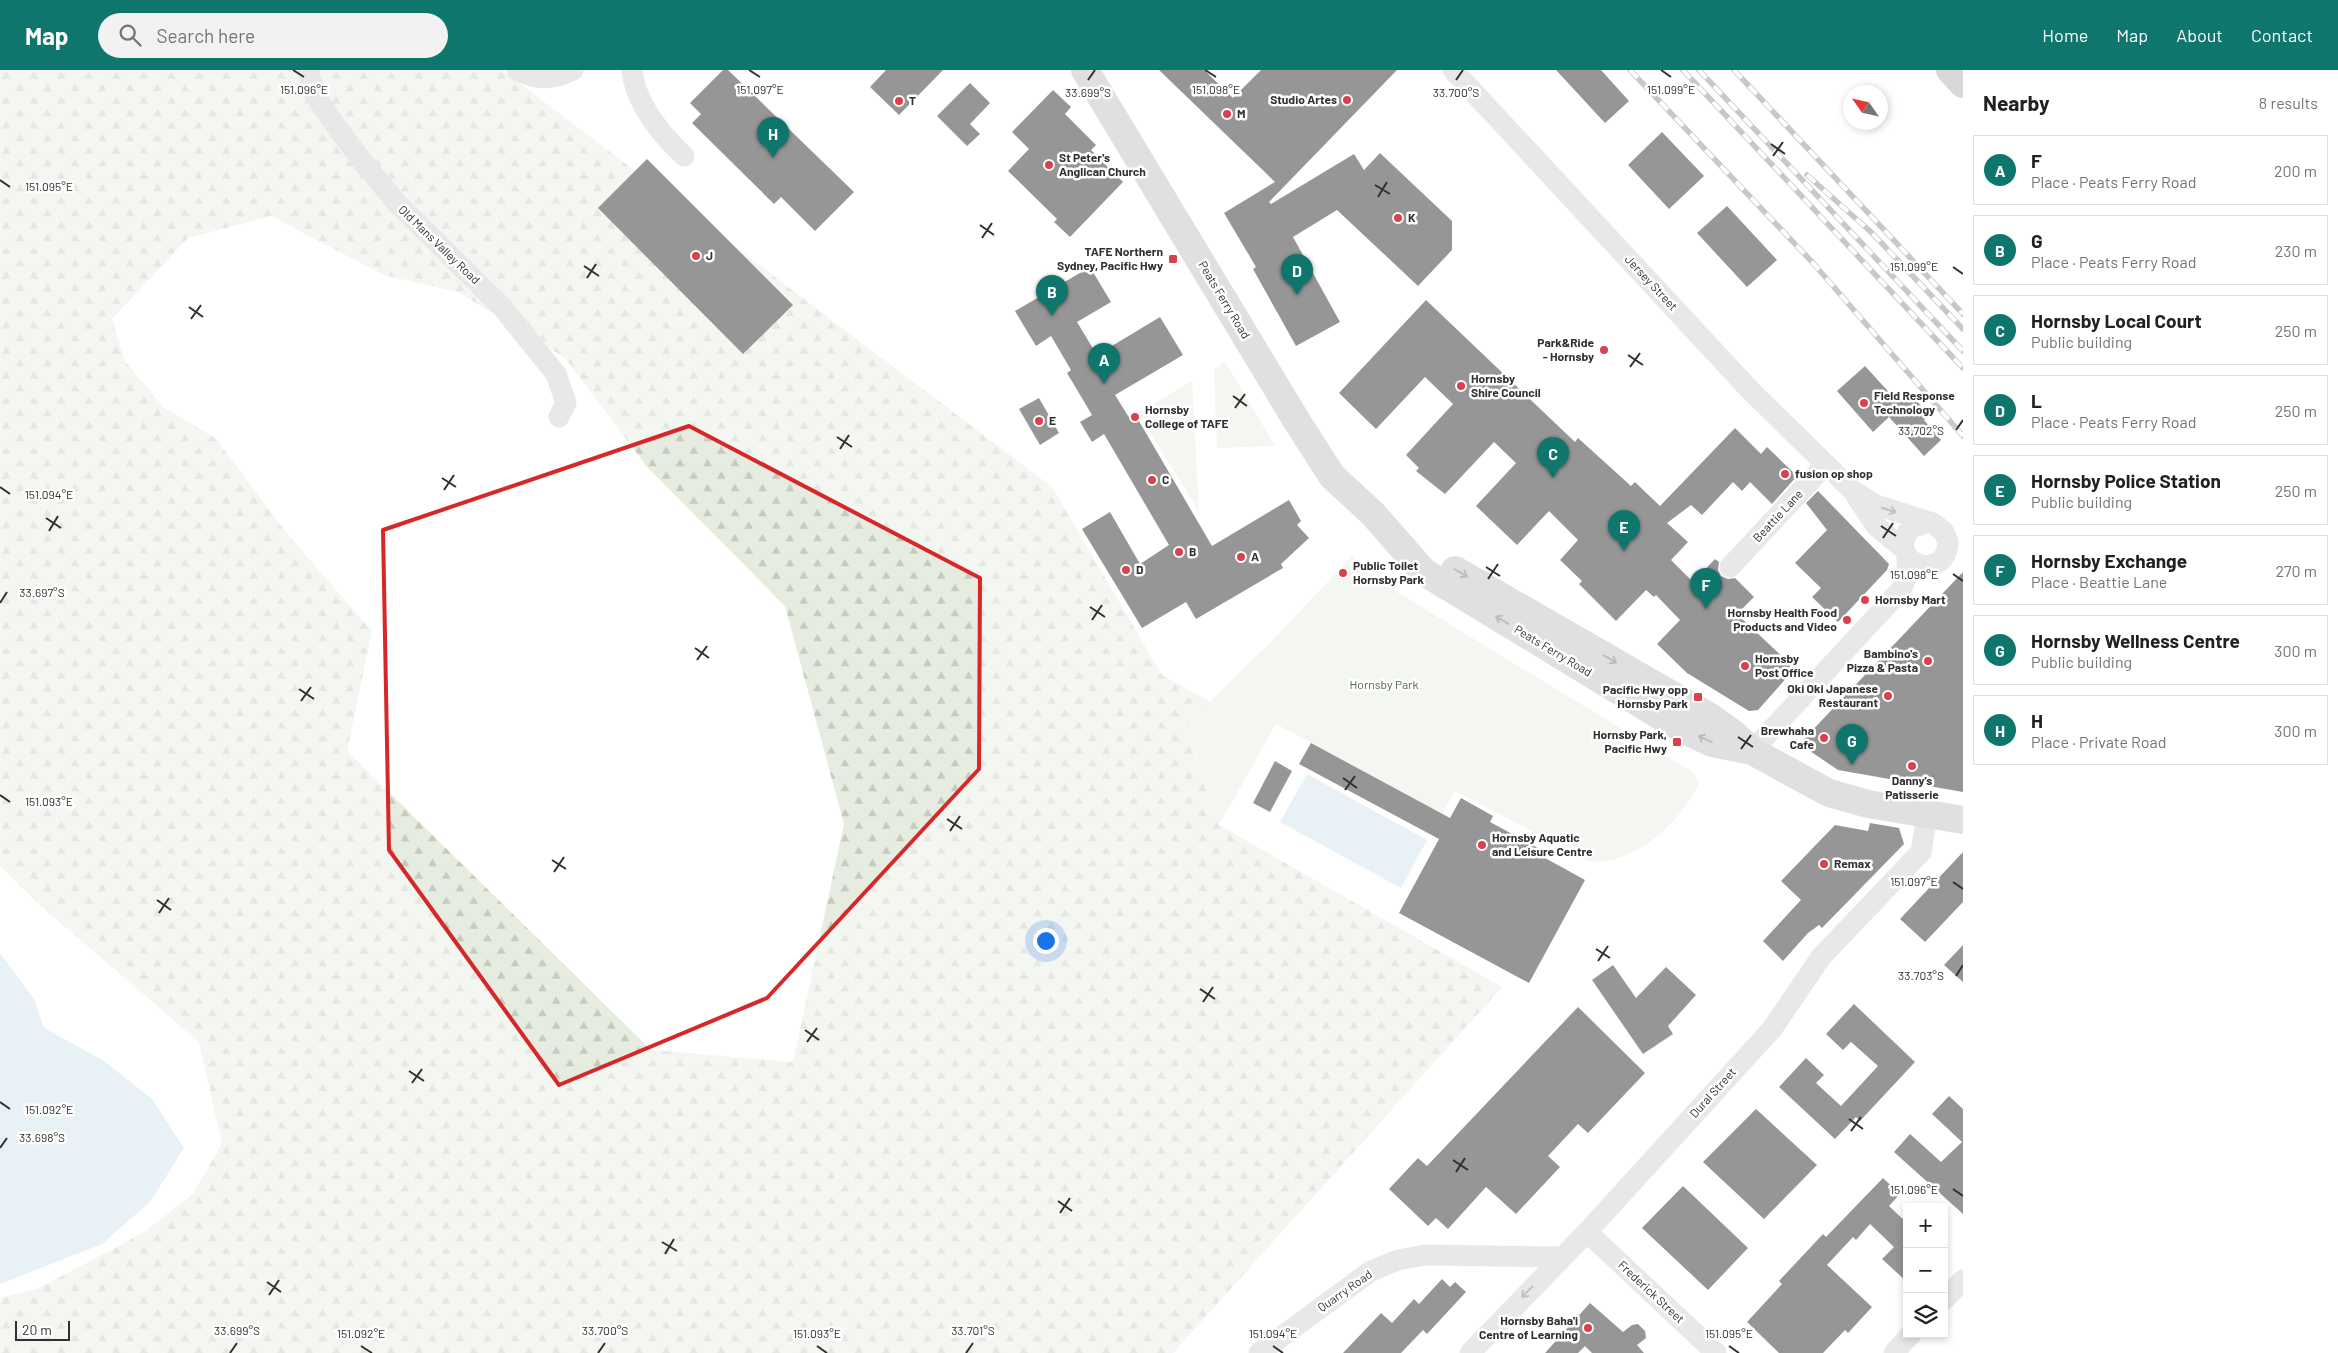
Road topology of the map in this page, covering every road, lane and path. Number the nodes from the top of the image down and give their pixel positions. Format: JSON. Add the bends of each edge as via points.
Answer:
{"nodes":[{"id":1,"x":308,"y":70,"type":"edge"},
{"id":2,"x":516,"y":70,"type":"edge"},
{"id":3,"x":573,"y":70,"type":"edge"},
{"id":4,"x":632,"y":70,"type":"edge"},
{"id":5,"x":1085,"y":70,"type":"edge"},
{"id":6,"x":1453,"y":70,"type":"edge"},
{"id":7,"x":1950,"y":70,"type":"edge"},
{"id":8,"x":1963,"y":84,"type":"edge"},
{"id":9,"x":684,"y":156,"type":"dead end"},
{"id":10,"x":559,"y":417,"type":"dead end"},
{"id":11,"x":1826,"y":464,"type":"junction"},
{"id":12,"x":1853,"y":491,"type":"junction"},
{"id":13,"x":1949,"y":527,"type":"edge"},
{"id":14,"x":1963,"y":552,"type":"edge"},
{"id":15,"x":1906,"y":553,"type":"junction"},
{"id":16,"x":1938,"y":561,"type":"junction"},
{"id":17,"x":1730,"y":567,"type":"dead end"},
{"id":18,"x":1897,"y":595,"type":"junction"},
{"id":19,"x":1752,"y":751,"type":"junction"},
{"id":20,"x":1928,"y":815,"type":"junction"},
{"id":21,"x":1963,"y":820,"type":"edge"},
{"id":22,"x":1586,"y":1232,"type":"junction"},
{"id":23,"x":1561,"y":1257,"type":"junction"},
{"id":24,"x":1963,"y":1280,"type":"edge"},
{"id":25,"x":1948,"y":1296,"type":"edge"},
{"id":26,"x":1907,"y":1338,"type":"edge"},
{"id":27,"x":1259,"y":1353,"type":"edge"},
{"id":28,"x":1470,"y":1353,"type":"edge"},
{"id":29,"x":1716,"y":1353,"type":"edge"},
{"id":30,"x":1894,"y":1353,"type":"edge"}],
"edges":[{"from":1,"to":10,"type":"street","name":"Old Mans Valley Road","via":[[316,94],[338,129],[396,202],[502,307],[556,374],[566,404]]},
{"from":2,"to":3,"type":"street","via":[[544,78],[562,76]]},
{"from":4,"to":9,"type":"street","via":[[636,89],[660,132]]},
{"from":5,"to":19,"type":"main road","name":"Peats Ferry Road","via":[[1332,476],[1376,518],[1437,559],[1710,718]]},
{"from":6,"to":11,"type":"street","name":"Jersey Street","via":[[1750,390]]},
{"from":7,"to":8,"type":"main road"},
{"from":11,"to":12,"type":"street","name":"Jersey Street"},
{"from":11,"to":17,"type":"street","name":"Beattie Lane"},
{"from":12,"to":13,"type":"street","name":"Jersey Street","one_way":true,"via":[[1876,505]]},
{"from":12,"to":15,"type":"street","name":"Jersey Street","via":[[1872,522]]},
{"from":13,"to":15,"type":"street","via":[[1916,524],[1907,532]]},
{"from":13,"to":16,"type":"street","via":[[1944,532],[1948,542],[1946,551]]},
{"from":14,"to":16,"type":"street","via":[[1953,552]]},
{"from":15,"to":16,"type":"street","via":[[1920,565]]},
{"from":15,"to":18,"type":"street","via":[[1906,581]]},
{"from":16,"to":18,"type":"street"},
{"from":18,"to":19,"type":"street"},
{"from":19,"to":20,"type":"main road","name":"Peats Ferry Road","via":[[1837,796]]},
{"from":20,"to":21,"type":"main road","name":"Peats Ferry Road"},
{"from":20,"to":22,"type":"street","name":"Dural Street","via":[[1921,852],[1821,957],[1772,1029]]},
{"from":22,"to":23,"type":"street","name":"Dural Street"},
{"from":22,"to":29,"type":"street","name":"Frederick Street"},
{"from":23,"to":27,"type":"street","name":"Quarry Road","via":[[1425,1255],[1398,1260],[1371,1271]]},
{"from":23,"to":28,"type":"street","name":"Dural Street","one_way":true},
{"from":24,"to":25,"type":"street"},
{"from":26,"to":30,"type":"street"}]}
